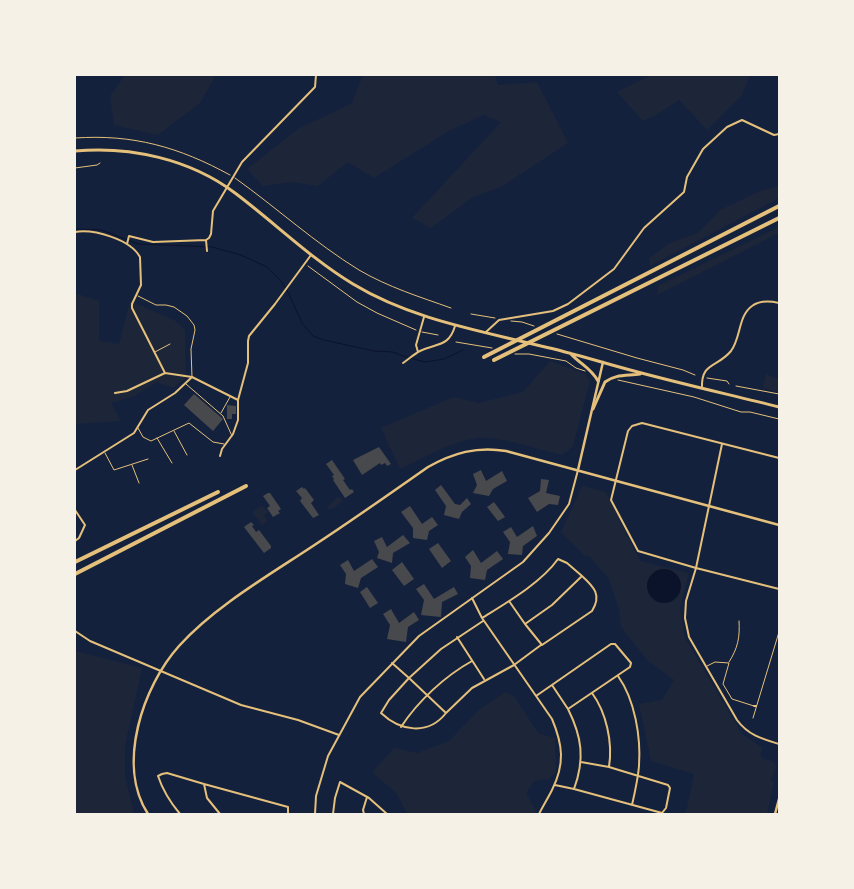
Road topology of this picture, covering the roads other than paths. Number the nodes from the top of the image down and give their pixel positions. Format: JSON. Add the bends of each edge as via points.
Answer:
{"nodes":[{"id":1,"x":316,"y":75,"type":"edge"},
{"id":2,"x":779,"y":134,"type":"edge"},
{"id":3,"x":75,"y":151,"type":"edge"},
{"id":4,"x":227,"y":188,"type":"junction"},
{"id":5,"x":779,"y":206,"type":"edge"},
{"id":6,"x":779,"y":218,"type":"edge"},
{"id":7,"x":75,"y":232,"type":"edge"},
{"id":8,"x":206,"y":240,"type":"junction"},
{"id":9,"x":128,"y":244,"type":"junction"},
{"id":10,"x":207,"y":251,"type":"dead end"},
{"id":11,"x":311,"y":255,"type":"junction"},
{"id":12,"x":137,"y":296,"type":"junction"},
{"id":13,"x":779,"y":303,"type":"edge"},
{"id":14,"x":424,"y":317,"type":"junction"},
{"id":15,"x":455,"y":326,"type":"junction"},
{"id":16,"x":485,"y":333,"type":"junction"},
{"id":17,"x":170,"y":344,"type":"dead end"},
{"id":18,"x":418,"y":352,"type":"junction"},
{"id":19,"x":154,"y":353,"type":"junction"},
{"id":20,"x":570,"y":353,"type":"junction"},
{"id":21,"x":484,"y":357,"type":"dead end"},
{"id":22,"x":494,"y":360,"type":"dead end"},
{"id":23,"x":603,"y":362,"type":"junction"},
{"id":24,"x":403,"y":363,"type":"dead end"},
{"id":25,"x":165,"y":373,"type":"junction"},
{"id":26,"x":644,"y":374,"type":"junction"},
{"id":27,"x":192,"y":377,"type":"junction"},
{"id":28,"x":598,"y":381,"type":"junction"},
{"id":29,"x":185,"y":384,"type":"junction"},
{"id":30,"x":702,"y":388,"type":"junction"},
{"id":31,"x":116,"y":392,"type":"dead end"},
{"id":32,"x":230,"y":396,"type":"junction"},
{"id":33,"x":238,"y":400,"type":"junction"},
{"id":34,"x":779,"y":407,"type":"edge"},
{"id":35,"x":593,"y":409,"type":"junction"},
{"id":36,"x":221,"y":414,"type":"junction"},
{"id":37,"x":138,"y":428,"type":"junction"},
{"id":38,"x":173,"y":430,"type":"junction"},
{"id":39,"x":232,"y":436,"type":"junction"},
{"id":40,"x":158,"y":438,"type":"junction"},
{"id":41,"x":225,"y":444,"type":"junction"},
{"id":42,"x":722,"y":444,"type":"junction"},
{"id":43,"x":105,"y":452,"type":"junction"},
{"id":44,"x":187,"y":454,"type":"dead end"},
{"id":45,"x":220,"y":456,"type":"dead end"},
{"id":46,"x":779,"y":458,"type":"edge"},
{"id":47,"x":148,"y":459,"type":"dead end"},
{"id":48,"x":172,"y":463,"type":"dead end"},
{"id":49,"x":132,"y":464,"type":"junction"},
{"id":50,"x":75,"y":470,"type":"edge"},
{"id":51,"x":578,"y":470,"type":"junction"},
{"id":52,"x":616,"y":481,"type":"junction"},
{"id":53,"x":139,"y":482,"type":"dead end"},
{"id":54,"x":246,"y":486,"type":"dead end"},
{"id":55,"x":218,"y":492,"type":"dead end"},
{"id":56,"x":710,"y":506,"type":"junction"},
{"id":57,"x":75,"y":510,"type":"edge"},
{"id":58,"x":779,"y":525,"type":"edge"},
{"id":59,"x":75,"y":541,"type":"edge"},
{"id":60,"x":77,"y":561,"type":"edge"},
{"id":61,"x":696,"y":568,"type":"junction"},
{"id":62,"x":75,"y":574,"type":"edge"},
{"id":63,"x":582,"y":576,"type":"junction"},
{"id":64,"x":779,"y":588,"type":"edge"},
{"id":65,"x":472,"y":598,"type":"junction"},
{"id":66,"x":509,"y":601,"type":"junction"},
{"id":67,"x":482,"y":620,"type":"junction"},
{"id":68,"x":739,"y":621,"type":"dead end"},
{"id":69,"x":525,"y":624,"type":"junction"},
{"id":70,"x":75,"y":631,"type":"edge"},
{"id":71,"x":779,"y":632,"type":"edge"},
{"id":72,"x":457,"y":637,"type":"junction"},
{"id":73,"x":542,"y":645,"type":"junction"},
{"id":74,"x":472,"y":660,"type":"junction"},
{"id":75,"x":392,"y":663,"type":"junction"},
{"id":76,"x":728,"y":663,"type":"junction"},
{"id":77,"x":514,"y":665,"type":"junction"},
{"id":78,"x":706,"y":667,"type":"junction"},
{"id":79,"x":161,"y":670,"type":"junction"},
{"id":80,"x":617,"y":676,"type":"junction"},
{"id":81,"x":409,"y":678,"type":"junction"},
{"id":82,"x":484,"y":680,"type":"junction"},
{"id":83,"x":552,"y":685,"type":"junction"},
{"id":84,"x":592,"y":693,"type":"junction"},
{"id":85,"x":428,"y":696,"type":"junction"},
{"id":86,"x":536,"y":696,"type":"junction"},
{"id":87,"x":755,"y":706,"type":"junction"},
{"id":88,"x":568,"y":709,"type":"junction"},
{"id":89,"x":446,"y":713,"type":"junction"},
{"id":90,"x":753,"y":718,"type":"dead end"},
{"id":91,"x":401,"y":727,"type":"junction"},
{"id":92,"x":339,"y":735,"type":"junction"},
{"id":93,"x":779,"y":744,"type":"edge"},
{"id":94,"x":581,"y":762,"type":"junction"},
{"id":95,"x":609,"y":767,"type":"junction"},
{"id":96,"x":638,"y":776,"type":"junction"},
{"id":97,"x":204,"y":784,"type":"junction"},
{"id":98,"x":555,"y":784,"type":"junction"},
{"id":99,"x":574,"y":789,"type":"junction"},
{"id":100,"x":367,"y":797,"type":"junction"},
{"id":101,"x":779,"y":799,"type":"edge"},
{"id":102,"x":632,"y":805,"type":"junction"},
{"id":103,"x":148,"y":814,"type":"edge"},
{"id":104,"x":180,"y":814,"type":"edge"},
{"id":105,"x":220,"y":814,"type":"edge"},
{"id":106,"x":288,"y":814,"type":"edge"},
{"id":107,"x":315,"y":814,"type":"edge"},
{"id":108,"x":333,"y":814,"type":"edge"},
{"id":109,"x":364,"y":814,"type":"edge"},
{"id":110,"x":387,"y":814,"type":"edge"},
{"id":111,"x":539,"y":814,"type":"edge"},
{"id":112,"x":775,"y":814,"type":"edge"}],
"edges":[{"from":1,"to":4,"type":"street","via":[[315,87],[242,162]]},
{"from":2,"to":16,"type":"street","via":[[774,135],[742,120],[728,127],[703,149],[687,177],[684,192],[644,228],[614,269],[568,304],[553,311],[502,319]]},
{"from":3,"to":4,"type":"main road","via":[[134,152],[194,170]]},
{"from":4,"to":8,"type":"street","via":[[214,211],[211,234]]},
{"from":4,"to":11,"type":"main road"},
{"from":5,"to":21,"type":"highway"},
{"from":6,"to":22,"type":"highway"},
{"from":7,"to":9,"type":"street","via":[[84,230]]},
{"from":8,"to":9,"type":"street","via":[[153,242],[129,237]]},
{"from":8,"to":10,"type":"street"},
{"from":9,"to":12,"type":"street","via":[[140,257],[141,285]]},
{"from":11,"to":14,"type":"main road","via":[[368,293]]},
{"from":11,"to":33,"type":"street","via":[[249,336],[248,363]]},
{"from":12,"to":19,"type":"street","via":[[132,304],[133,312]]},
{"from":12,"to":27,"type":"lane","via":[[156,305],[174,307],[188,316],[195,330],[191,349]]},
{"from":13,"to":30,"type":"street","via":[[760,302],[751,306],[735,345],[720,362],[708,367],[702,377]]},
{"from":14,"to":15,"type":"main road"},
{"from":14,"to":18,"type":"street","via":[[416,345]]},
{"from":15,"to":16,"type":"main road"},
{"from":15,"to":18,"type":"street","via":[[452,336],[444,342]]},
{"from":16,"to":20,"type":"main road"},
{"from":17,"to":19,"type":"lane"},
{"from":18,"to":24,"type":"street"},
{"from":19,"to":25,"type":"street"},
{"from":20,"to":23,"type":"main road"},
{"from":20,"to":28,"type":"main road","via":[[589,368]]},
{"from":23,"to":26,"type":"main road"},
{"from":23,"to":28,"type":"street"},
{"from":25,"to":27,"type":"street"},
{"from":25,"to":31,"type":"street","via":[[125,392]]},
{"from":26,"to":30,"type":"main road"},
{"from":26,"to":35,"type":"main road","via":[[608,379]]},
{"from":27,"to":29,"type":"street"},
{"from":27,"to":32,"type":"street"},
{"from":28,"to":35,"type":"street"},
{"from":29,"to":36,"type":"lane"},
{"from":29,"to":37,"type":"street","via":[[148,410]]},
{"from":30,"to":34,"type":"main road"},
{"from":32,"to":33,"type":"street"},
{"from":32,"to":36,"type":"lane"},
{"from":33,"to":39,"type":"street","via":[[238,420]]},
{"from":35,"to":51,"type":"street"},
{"from":36,"to":39,"type":"lane"},
{"from":37,"to":40,"type":"lane","via":[[147,440]]},
{"from":37,"to":43,"type":"street"},
{"from":38,"to":40,"type":"lane"},
{"from":38,"to":41,"type":"lane","via":[[189,423],[213,442]]},
{"from":38,"to":44,"type":"lane"},
{"from":39,"to":41,"type":"street"},
{"from":40,"to":48,"type":"lane"},
{"from":41,"to":45,"type":"street"},
{"from":42,"to":46,"type":"street"},
{"from":42,"to":52,"type":"street","via":[[642,423],[632,426]]},
{"from":42,"to":56,"type":"street"},
{"from":43,"to":49,"type":"lane","via":[[113,470]]},
{"from":43,"to":50,"type":"street"},
{"from":47,"to":49,"type":"lane"},
{"from":49,"to":53,"type":"lane"},
{"from":51,"to":52,"type":"street"},
{"from":51,"to":65,"type":"street","via":[[569,504],[549,533],[523,562]]},
{"from":51,"to":79,"type":"street","via":[[496,450],[471,450],[444,459],[240,595],[187,638]]},
{"from":52,"to":56,"type":"street"},
{"from":52,"to":61,"type":"street","via":[[611,500],[638,551]]},
{"from":54,"to":62,"type":"highway"},
{"from":55,"to":60,"type":"highway"},
{"from":56,"to":58,"type":"street"},
{"from":56,"to":61,"type":"street"},
{"from":57,"to":59,"type":"street","via":[[85,525]]},
{"from":61,"to":64,"type":"street"},
{"from":61,"to":78,"type":"street","via":[[686,601],[685,618],[689,637]]},
{"from":63,"to":66,"type":"street","via":[[558,559],[539,579]]},
{"from":63,"to":69,"type":"street","via":[[552,605]]},
{"from":63,"to":73,"type":"street","via":[[596,591],[596,604]]},
{"from":65,"to":67,"type":"street"},
{"from":65,"to":75,"type":"street","via":[[419,636]]},
{"from":66,"to":67,"type":"street"},
{"from":66,"to":69,"type":"street"},
{"from":67,"to":72,"type":"street"},
{"from":67,"to":77,"type":"street"},
{"from":68,"to":76,"type":"lane","via":[[740,637],[736,652]]},
{"from":69,"to":73,"type":"street"},
{"from":70,"to":79,"type":"street","via":[[90,641]]},
{"from":71,"to":87,"type":"lane"},
{"from":72,"to":74,"type":"street"},
{"from":72,"to":81,"type":"street"},
{"from":73,"to":77,"type":"street"},
{"from":74,"to":82,"type":"street"},
{"from":74,"to":85,"type":"street","via":[[456,669]]},
{"from":75,"to":81,"type":"street"},
{"from":75,"to":92,"type":"street","via":[[360,697]]},
{"from":76,"to":78,"type":"lane","via":[[715,662]]},
{"from":76,"to":87,"type":"lane","via":[[723,684],[732,698]]},
{"from":77,"to":82,"type":"street"},
{"from":77,"to":86,"type":"street"},
{"from":78,"to":93,"type":"street","via":[[742,727],[754,736]]},
{"from":79,"to":92,"type":"street","via":[[241,705]]},
{"from":79,"to":103,"type":"street","via":[[141,717],[134,752],[136,784]]},
{"from":80,"to":83,"type":"street","via":[[631,663],[615,644],[611,644]]},
{"from":80,"to":84,"type":"street"},
{"from":80,"to":96,"type":"street","via":[[631,704],[637,728]]},
{"from":81,"to":85,"type":"street"},
{"from":81,"to":91,"type":"street","via":[[381,713]]},
{"from":82,"to":89,"type":"street"},
{"from":83,"to":86,"type":"street"},
{"from":83,"to":88,"type":"street"},
{"from":84,"to":88,"type":"street"},
{"from":84,"to":95,"type":"street","via":[[598,701],[608,734]]},
{"from":85,"to":89,"type":"street"},
{"from":85,"to":91,"type":"street","via":[[414,708]]},
{"from":86,"to":98,"type":"street","via":[[559,735],[561,765]]},
{"from":87,"to":90,"type":"lane"},
{"from":88,"to":94,"type":"street","via":[[578,735]]},
{"from":89,"to":91,"type":"street","via":[[425,727],[413,730]]},
{"from":92,"to":107,"type":"street","via":[[328,756],[316,796]]},
{"from":94,"to":95,"type":"street"},
{"from":94,"to":99,"type":"street"},
{"from":95,"to":96,"type":"street"},
{"from":96,"to":102,"type":"street"},
{"from":96,"to":102,"type":"street","via":[[668,785],[666,808],[662,813]]},
{"from":97,"to":104,"type":"street","via":[[167,773],[158,776],[169,800]]},
{"from":97,"to":105,"type":"street","via":[[207,798]]},
{"from":97,"to":106,"type":"street","via":[[288,807]]},
{"from":98,"to":99,"type":"street"},
{"from":98,"to":111,"type":"street"},
{"from":99,"to":102,"type":"street"},
{"from":100,"to":108,"type":"street","via":[[340,782]]},
{"from":100,"to":109,"type":"street"},
{"from":100,"to":110,"type":"street"},
{"from":101,"to":112,"type":"street"}]}
